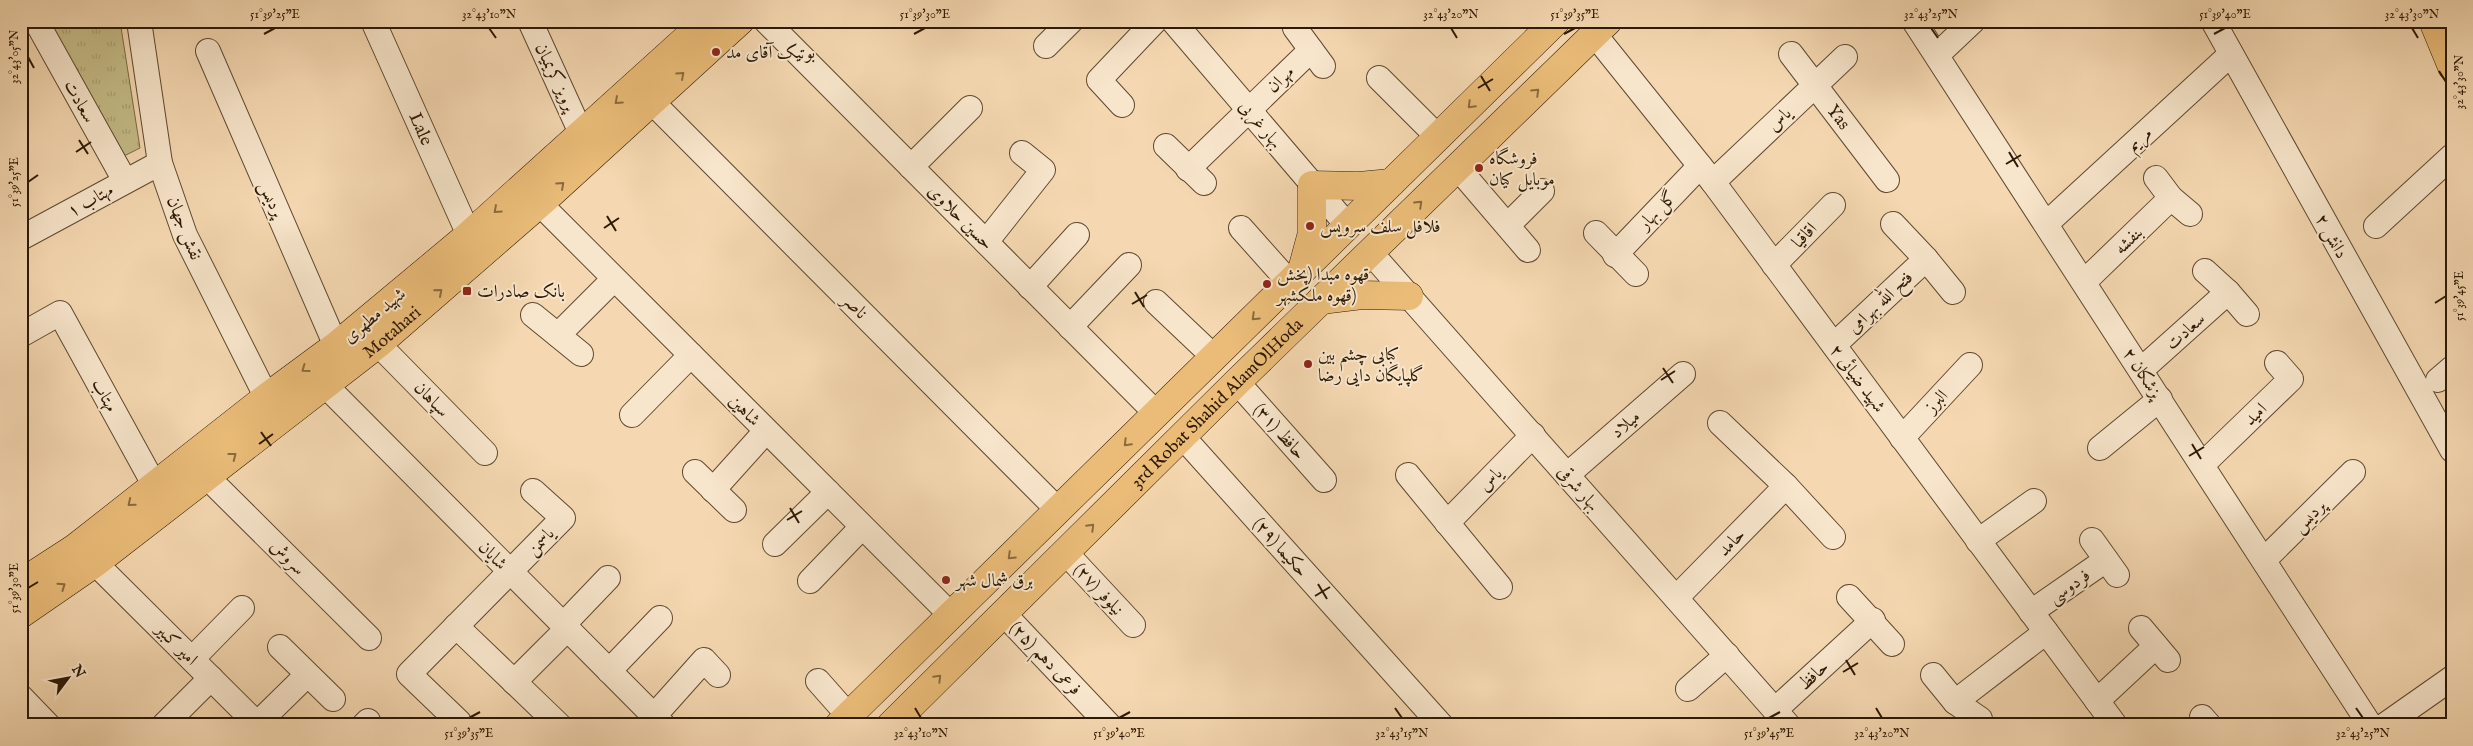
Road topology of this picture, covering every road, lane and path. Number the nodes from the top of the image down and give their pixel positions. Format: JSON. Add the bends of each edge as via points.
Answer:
{"nodes":[{"id":1,"x":36,"y":21,"type":"edge"},
{"id":2,"x":139,"y":21,"type":"edge"},
{"id":3,"x":373,"y":21,"type":"edge"},
{"id":4,"x":530,"y":21,"type":"edge"},
{"id":5,"x":740,"y":21,"type":"edge"},
{"id":6,"x":766,"y":21,"type":"edge"},
{"id":7,"x":1071,"y":21,"type":"edge"},
{"id":8,"x":1556,"y":21,"type":"edge"},
{"id":9,"x":1914,"y":21,"type":"edge"},
{"id":10,"x":1973,"y":21,"type":"edge"},
{"id":11,"x":2213,"y":21,"type":"edge"},
{"id":12,"x":2433,"y":21,"type":"edge"},
{"id":13,"x":701,"y":23,"type":"edge"},
{"id":14,"x":1172,"y":23,"type":"edge"},
{"id":15,"x":1295,"y":28,"type":"dead end"},
{"id":16,"x":1601,"y":28,"type":"edge"},
{"id":17,"x":1046,"y":46,"type":"dead end"},
{"id":18,"x":208,"y":51,"type":"dead end"},
{"id":19,"x":1791,"y":54,"type":"dead end"},
{"id":20,"x":2231,"y":54,"type":"junction"},
{"id":21,"x":1937,"y":56,"type":"junction"},
{"id":22,"x":1845,"y":57,"type":"dead end"},
{"id":23,"x":2452,"y":67,"type":"edge"},
{"id":24,"x":1379,"y":78,"type":"dead end"},
{"id":25,"x":1814,"y":86,"type":"junction"},
{"id":26,"x":652,"y":102,"type":"junction"},
{"id":27,"x":1122,"y":105,"type":"dead end"},
{"id":28,"x":970,"y":108,"type":"dead end"},
{"id":29,"x":1248,"y":109,"type":"junction"},
{"id":30,"x":581,"y":133,"type":"junction"},
{"id":31,"x":1438,"y":137,"type":"junction"},
{"id":32,"x":1166,"y":146,"type":"dead end"},
{"id":33,"x":1022,"y":153,"type":"dead end"},
{"id":34,"x":2452,"y":156,"type":"edge"},
{"id":35,"x":160,"y":163,"type":"junction"},
{"id":36,"x":911,"y":167,"type":"junction"},
{"id":37,"x":1457,"y":167,"type":"junction"},
{"id":38,"x":1706,"y":174,"type":"junction"},
{"id":39,"x":2156,"y":178,"type":"dead end"},
{"id":40,"x":1887,"y":180,"type":"dead end"},
{"id":41,"x":125,"y":181,"type":"junction"},
{"id":42,"x":1391,"y":183,"type":"junction"},
{"id":43,"x":1312,"y":185,"type":"junction"},
{"id":44,"x":1542,"y":191,"type":"dead end"},
{"id":45,"x":2171,"y":198,"type":"junction"},
{"id":46,"x":540,"y":204,"type":"junction"},
{"id":47,"x":1833,"y":205,"type":"dead end"},
{"id":48,"x":2190,"y":214,"type":"dead end"},
{"id":49,"x":1893,"y":224,"type":"dead end"},
{"id":50,"x":2046,"y":224,"type":"junction"},
{"id":51,"x":1508,"y":225,"type":"junction"},
{"id":52,"x":1348,"y":226,"type":"junction"},
{"id":53,"x":2376,"y":226,"type":"dead end"},
{"id":54,"x":1240,"y":228,"type":"dead end"},
{"id":55,"x":1596,"y":233,"type":"dead end"},
{"id":56,"x":469,"y":236,"type":"junction"},
{"id":57,"x":1077,"y":236,"type":"dead end"},
{"id":58,"x":21,"y":238,"type":"edge"},
{"id":59,"x":986,"y":242,"type":"junction"},
{"id":60,"x":1528,"y":250,"type":"dead end"},
{"id":61,"x":1370,"y":252,"type":"junction"},
{"id":62,"x":1615,"y":254,"type":"junction"},
{"id":63,"x":1926,"y":259,"type":"junction"},
{"id":64,"x":1774,"y":265,"type":"junction"},
{"id":65,"x":1129,"y":266,"type":"dead end"},
{"id":66,"x":2206,"y":271,"type":"dead end"},
{"id":67,"x":1636,"y":274,"type":"dead end"},
{"id":68,"x":1296,"y":277,"type":"junction"},
{"id":69,"x":614,"y":279,"type":"junction"},
{"id":70,"x":2084,"y":282,"type":"junction"},
{"id":71,"x":1030,"y":286,"type":"junction"},
{"id":72,"x":1953,"y":292,"type":"dead end"},
{"id":73,"x":2228,"y":292,"type":"junction"},
{"id":74,"x":1409,"y":296,"type":"junction"},
{"id":75,"x":1321,"y":300,"type":"junction"},
{"id":76,"x":1156,"y":302,"type":"dead end"},
{"id":77,"x":2247,"y":314,"type":"dead end"},
{"id":78,"x":533,"y":315,"type":"dead end"},
{"id":79,"x":1070,"y":327,"type":"junction"},
{"id":80,"x":24,"y":328,"type":"edge"},
{"id":81,"x":558,"y":335,"type":"junction"},
{"id":82,"x":378,"y":344,"type":"junction"},
{"id":83,"x":336,"y":346,"type":"junction"},
{"id":84,"x":1834,"y":346,"type":"junction"},
{"id":85,"x":581,"y":354,"type":"dead end"},
{"id":86,"x":691,"y":355,"type":"junction"},
{"id":87,"x":1214,"y":357,"type":"junction"},
{"id":88,"x":2277,"y":364,"type":"dead end"},
{"id":89,"x":1970,"y":365,"type":"dead end"},
{"id":90,"x":2141,"y":370,"type":"junction"},
{"id":91,"x":1683,"y":374,"type":"dead end"},
{"id":92,"x":1237,"y":382,"type":"junction"},
{"id":93,"x":325,"y":385,"type":"junction"},
{"id":94,"x":2160,"y":399,"type":"junction"},
{"id":95,"x":272,"y":409,"type":"junction"},
{"id":96,"x":1156,"y":414,"type":"junction"},
{"id":97,"x":632,"y":415,"type":"dead end"},
{"id":98,"x":1720,"y":423,"type":"dead end"},
{"id":99,"x":766,"y":431,"type":"junction"},
{"id":100,"x":1533,"y":435,"type":"junction"},
{"id":101,"x":1182,"y":436,"type":"junction"},
{"id":102,"x":1902,"y":438,"type":"junction"},
{"id":103,"x":2100,"y":448,"type":"dead end"},
{"id":104,"x":2452,"y":450,"type":"edge"},
{"id":105,"x":485,"y":453,"type":"dead end"},
{"id":106,"x":2203,"y":464,"type":"junction"},
{"id":107,"x":695,"y":472,"type":"dead end"},
{"id":108,"x":2354,"y":472,"type":"dead end"},
{"id":109,"x":1408,"y":475,"type":"dead end"},
{"id":110,"x":1567,"y":475,"type":"junction"},
{"id":111,"x":207,"y":476,"type":"junction"},
{"id":112,"x":150,"y":477,"type":"dead end"},
{"id":113,"x":1324,"y":480,"type":"dead end"},
{"id":114,"x":1786,"y":486,"type":"junction"},
{"id":115,"x":713,"y":490,"type":"junction"},
{"id":116,"x":533,"y":491,"type":"dead end"},
{"id":117,"x":828,"y":492,"type":"junction"},
{"id":118,"x":2034,"y":501,"type":"dead end"},
{"id":119,"x":734,"y":510,"type":"dead end"},
{"id":120,"x":1058,"y":510,"type":"junction"},
{"id":121,"x":1447,"y":523,"type":"junction"},
{"id":122,"x":862,"y":527,"type":"junction"},
{"id":123,"x":1833,"y":537,"type":"dead end"},
{"id":124,"x":2092,"y":540,"type":"dead end"},
{"id":125,"x":1978,"y":541,"type":"junction"},
{"id":126,"x":776,"y":544,"type":"dead end"},
{"id":127,"x":1065,"y":552,"type":"junction"},
{"id":128,"x":2264,"y":560,"type":"junction"},
{"id":129,"x":95,"y":563,"type":"junction"},
{"id":130,"x":510,"y":572,"type":"junction"},
{"id":131,"x":608,"y":578,"type":"dead end"},
{"id":132,"x":810,"y":581,"type":"dead end"},
{"id":133,"x":21,"y":583,"type":"edge"},
{"id":134,"x":1500,"y":587,"type":"dead end"},
{"id":135,"x":1849,"y":597,"type":"dead end"},
{"id":136,"x":1676,"y":598,"type":"junction"},
{"id":137,"x":242,"y":608,"type":"dead end"},
{"id":138,"x":2031,"y":612,"type":"junction"},
{"id":139,"x":1003,"y":613,"type":"junction"},
{"id":140,"x":21,"y":614,"type":"edge"},
{"id":141,"x":951,"y":615,"type":"junction"},
{"id":142,"x":660,"y":618,"type":"dead end"},
{"id":143,"x":1873,"y":620,"type":"junction"},
{"id":144,"x":1133,"y":625,"type":"dead end"},
{"id":145,"x":456,"y":626,"type":"junction"},
{"id":146,"x":565,"y":627,"type":"junction"},
{"id":147,"x":2141,"y":628,"type":"dead end"},
{"id":148,"x":2046,"y":632,"type":"junction"},
{"id":149,"x":369,"y":638,"type":"dead end"},
{"id":150,"x":1892,"y":644,"type":"dead end"},
{"id":151,"x":280,"y":647,"type":"dead end"},
{"id":152,"x":1727,"y":655,"type":"junction"},
{"id":153,"x":192,"y":659,"type":"junction"},
{"id":154,"x":711,"y":668,"type":"dead end"},
{"id":155,"x":609,"y":671,"type":"junction"},
{"id":156,"x":894,"y":672,"type":"junction"},
{"id":157,"x":307,"y":675,"type":"junction"},
{"id":158,"x":1933,"y":675,"type":"dead end"},
{"id":159,"x":211,"y":678,"type":"junction"},
{"id":160,"x":2452,"y":678,"type":"edge"},
{"id":161,"x":818,"y":681,"type":"dead end"},
{"id":162,"x":514,"y":682,"type":"junction"},
{"id":163,"x":1688,"y":689,"type":"dead end"},
{"id":164,"x":21,"y":698,"type":"edge"},
{"id":165,"x":333,"y":699,"type":"dead end"},
{"id":166,"x":916,"y":700,"type":"junction"},
{"id":167,"x":2097,"y":701,"type":"junction"},
{"id":168,"x":1955,"y":702,"type":"junction"},
{"id":169,"x":1782,"y":717,"type":"edge"},
{"id":170,"x":658,"y":720,"type":"edge"},
{"id":171,"x":844,"y":720,"type":"edge"},
{"id":172,"x":1980,"y":720,"type":"dead end"},
{"id":173,"x":459,"y":722,"type":"dead end"},
{"id":174,"x":258,"y":724,"type":"edge"},
{"id":175,"x":48,"y":725,"type":"edge"},
{"id":176,"x":164,"y":725,"type":"edge"},
{"id":177,"x":559,"y":725,"type":"edge"},
{"id":178,"x":891,"y":725,"type":"edge"},
{"id":179,"x":1110,"y":725,"type":"edge"},
{"id":180,"x":1441,"y":725,"type":"edge"},
{"id":181,"x":2115,"y":725,"type":"edge"},
{"id":182,"x":2370,"y":725,"type":"edge"},
{"id":183,"x":2386,"y":725,"type":"edge"}],
"edges":[{"from":1,"to":41,"type":"street","name":"سعادت"},
{"from":2,"to":35,"type":"street","name":"نقش جهان"},
{"from":3,"to":56,"type":"street","name":"Lale"},
{"from":4,"to":30,"type":"street","name":"پرویز کریمیان"},
{"from":26,"to":5,"type":"main road","name":"Motahari","one_way":true},
{"from":6,"to":36,"type":"street","name":"حسین حلاوی"},
{"from":7,"to":17,"type":"street"},
{"from":8,"to":31,"type":"main road","name":"3rd Robat Shahid AlamOlHoda","one_way":true},
{"from":9,"to":21,"type":"street","name":"پزشکان ۲"},
{"from":10,"to":21,"type":"street"},
{"from":11,"to":20,"type":"street","name":"دانش ۲"},
{"from":12,"to":23,"type":"main road"},
{"from":13,"to":30,"type":"main road","name":"شهید مطهری","one_way":true},
{"from":14,"to":27,"type":"street","via":[[1099,80]]},
{"from":14,"to":29,"type":"street","name":"بهار غربی"},
{"from":15,"to":29,"type":"street","name":"مهران","via":[[1317,58]]},
{"from":37,"to":16,"type":"main road","name":"3rd Robat Shahid AlamOlHoda","one_way":true},
{"from":16,"to":38,"type":"street","name":"شهید ضیائی ۲"},
{"from":18,"to":83,"type":"street","name":"پردیس"},
{"from":19,"to":25,"type":"street","name":"Yas"},
{"from":20,"to":50,"type":"street","name":"مریم"},
{"from":20,"to":104,"type":"street","name":"دانش ۲"},
{"from":21,"to":50,"type":"street","name":"پزشکان ۲"},
{"from":22,"to":25,"type":"street","name":"یاس"},
{"from":24,"to":31,"type":"street"},
{"from":25,"to":38,"type":"street","name":"یاس"},
{"from":25,"to":40,"type":"street","name":"Yas"},
{"from":46,"to":26,"type":"main road","name":"Motahari","one_way":true},
{"from":26,"to":120,"type":"street","name":"ناصر"},
{"from":28,"to":36,"type":"street"},
{"from":29,"to":32,"type":"street","name":"مهران","via":[[1196,176]]},
{"from":29,"to":43,"type":"street","name":"بهار غربی"},
{"from":30,"to":56,"type":"main road","name":"شهید مطهری","one_way":true},
{"from":31,"to":42,"type":"main road","name":"3rd Robat Shahid AlamOlHoda"},
{"from":33,"to":59,"type":"street","via":[[1043,170]]},
{"from":34,"to":53,"type":"street"},
{"from":35,"to":41,"type":"street","name":"مهتاب ۱"},
{"from":35,"to":95,"type":"street","name":"نقش جهان","via":[[185,235]]},
{"from":36,"to":59,"type":"street","name":"حسین حلاوی"},
{"from":37,"to":51,"type":"street"},
{"from":61,"to":37,"type":"main road","name":"3rd Robat Shahid AlamOlHoda","one_way":true},
{"from":38,"to":62,"type":"street","name":"گل بهار"},
{"from":38,"to":64,"type":"street","name":"شهید ضیائی ۲"},
{"from":39,"to":45,"type":"street"},
{"from":41,"to":58,"type":"street","name":"مهتاب ۱"},
{"from":42,"to":43,"type":"main road"},
{"from":42,"to":52,"type":"main road","name":"3rd Robat Shahid AlamOlHoda"},
{"from":43,"to":52,"type":"street","name":"بهار غربی"},
{"from":43,"to":68,"type":"main road","via":[[1312,233]]},
{"from":44,"to":51,"type":"street"},
{"from":45,"to":48,"type":"street"},
{"from":45,"to":70,"type":"street","name":"بنفشه"},
{"from":46,"to":69,"type":"street","name":"شاهین"},
{"from":82,"to":46,"type":"main road","name":"Motahari","one_way":true},
{"from":47,"to":64,"type":"street","name":"اقاقیا"},
{"from":49,"to":63,"type":"street"},
{"from":50,"to":70,"type":"street","name":"پزشکان ۲"},
{"from":51,"to":60,"type":"street"},
{"from":52,"to":61,"type":"main road"},
{"from":52,"to":68,"type":"main road","name":"3rd Robat Shahid AlamOlHoda"},
{"from":54,"to":68,"type":"street"},
{"from":55,"to":62,"type":"street"},
{"from":56,"to":83,"type":"main road","name":"شهید مطهری"},
{"from":57,"to":71,"type":"street"},
{"from":59,"to":71,"type":"street","name":"حسین حلاوی"},
{"from":61,"to":74,"type":"street","name":"بهار شرقی"},
{"from":61,"to":75,"type":"main road","name":"3rd Robat Shahid AlamOlHoda"},
{"from":62,"to":67,"type":"street"},
{"from":63,"to":72,"type":"street"},
{"from":63,"to":84,"type":"street","name":"فتح الله بهرامی"},
{"from":64,"to":84,"type":"street","name":"شهید ضیائی ۲"},
{"from":65,"to":79,"type":"street"},
{"from":66,"to":73,"type":"street"},
{"from":68,"to":87,"type":"main road","name":"3rd Robat Shahid AlamOlHoda","one_way":true},
{"from":69,"to":81,"type":"street"},
{"from":69,"to":86,"type":"street","name":"شاهین"},
{"from":70,"to":90,"type":"street","name":"پزشکان ۲"},
{"from":71,"to":79,"type":"street","name":"حسین حلاوی"},
{"from":73,"to":77,"type":"street"},
{"from":73,"to":90,"type":"street","name":"سعادت"},
{"from":74,"to":75,"type":"main road","via":[[1362,295]]},
{"from":74,"to":100,"type":"street","name":"بهار شرقی"},
{"from":75,"to":92,"type":"main road","name":"3rd Robat Shahid AlamOlHoda"},
{"from":76,"to":87,"type":"street"},
{"from":78,"to":81,"type":"street"},
{"from":79,"to":96,"type":"street","name":"حسین حلاوی"},
{"from":80,"to":112,"type":"street","name":"مهتاب","via":[[60,313]]},
{"from":81,"to":85,"type":"street"},
{"from":82,"to":93,"type":"main road","name":"Motahari"},
{"from":82,"to":105,"type":"street","name":"سپاهان"},
{"from":83,"to":95,"type":"main road","name":"شهید مطهری","one_way":true},
{"from":84,"to":102,"type":"street","name":"شهید ضیائی ۲"},
{"from":86,"to":97,"type":"street"},
{"from":86,"to":99,"type":"street","name":"شاهین"},
{"from":87,"to":96,"type":"main road","name":"3rd Robat Shahid AlamOlHoda"},
{"from":88,"to":106,"type":"street","name":"امید","via":[[2291,379]]},
{"from":89,"to":102,"type":"street","name":"البرز"},
{"from":90,"to":94,"type":"street","name":"پزشکان ۲"},
{"from":91,"to":110,"type":"street","name":"میلاد"},
{"from":92,"to":101,"type":"main road","name":"3rd Robat Shahid AlamOlHoda"},
{"from":92,"to":113,"type":"street","name":"حافظ (۳۱)"},
{"from":93,"to":95,"type":"main road","name":"Motahari"},
{"from":93,"to":130,"type":"street","name":"شایان"},
{"from":94,"to":103,"type":"street"},
{"from":94,"to":106,"type":"street","name":"پزشکان ۲"},
{"from":111,"to":95,"type":"main road","name":"Motahari","one_way":true},
{"from":95,"to":133,"type":"main road","name":"شهید مطهری","one_way":true},
{"from":96,"to":120,"type":"main road","name":"3rd Robat Shahid AlamOlHoda","one_way":true},
{"from":98,"to":114,"type":"street"},
{"from":99,"to":115,"type":"street"},
{"from":99,"to":117,"type":"street","name":"شاهین"},
{"from":100,"to":110,"type":"street","name":"بهار شرقی"},
{"from":100,"to":121,"type":"street","name":"یاس"},
{"from":127,"to":101,"type":"main road","name":"3rd Robat Shahid AlamOlHoda","one_way":true},
{"from":101,"to":180,"type":"street","name":"حکیما (۲۹)"},
{"from":102,"to":125,"type":"street","name":"شهید ضیائی ۲"},
{"from":106,"to":128,"type":"street","name":"پزشکان ۲"},
{"from":107,"to":115,"type":"street"},
{"from":108,"to":128,"type":"street","name":"پردیس"},
{"from":109,"to":121,"type":"street"},
{"from":110,"to":136,"type":"street","name":"بهار شرقی"},
{"from":111,"to":129,"type":"main road","name":"Motahari"},
{"from":111,"to":149,"type":"street","name":"سروش"},
{"from":114,"to":123,"type":"street"},
{"from":114,"to":136,"type":"street","name":"حامد"},
{"from":115,"to":119,"type":"street"},
{"from":116,"to":130,"type":"street","name":"یاسمن","via":[[563,518]]},
{"from":117,"to":122,"type":"street","name":"شاهین"},
{"from":117,"to":126,"type":"street"},
{"from":118,"to":125,"type":"street"},
{"from":120,"to":141,"type":"main road","name":"3rd Robat Shahid AlamOlHoda","one_way":true},
{"from":121,"to":134,"type":"street"},
{"from":122,"to":132,"type":"street"},
{"from":122,"to":141,"type":"street","name":"شاهین"},
{"from":124,"to":138,"type":"street","name":"فردوسی","via":[[2111,568]]},
{"from":125,"to":138,"type":"street","name":"شهید ضیائی ۲"},
{"from":127,"to":139,"type":"main road","name":"3rd Robat Shahid AlamOlHoda"},
{"from":127,"to":144,"type":"street","name":"نیلوفر (۲۷)"},
{"from":128,"to":182,"type":"street","name":"پزشکان ۲"},
{"from":140,"to":129,"type":"main road","name":"Motahari","one_way":true},
{"from":129,"to":153,"type":"street","name":"امیر کبیر"},
{"from":130,"to":145,"type":"street"},
{"from":130,"to":146,"type":"street","name":"شایان"},
{"from":131,"to":146,"type":"street"},
{"from":135,"to":143,"type":"street"},
{"from":136,"to":152,"type":"street","name":"بهار شرقی"},
{"from":137,"to":153,"type":"street"},
{"from":138,"to":148,"type":"street","name":"شهید ضیائی ۲"},
{"from":166,"to":139,"type":"main road","name":"3rd Robat Shahid AlamOlHoda","one_way":true},
{"from":139,"to":179,"type":"street","name":"فرعی دهم (۲۵)"},
{"from":141,"to":156,"type":"main road","name":"3rd Robat Shahid AlamOlHoda"},
{"from":142,"to":155,"type":"street"},
{"from":143,"to":150,"type":"street"},
{"from":143,"to":169,"type":"street","name":"حافظ"},
{"from":145,"to":162,"type":"street"},
{"from":145,"to":173,"type":"street","via":[[409,674]]},
{"from":146,"to":155,"type":"street","name":"شایان"},
{"from":146,"to":162,"type":"street"},
{"from":147,"to":167,"type":"street","via":[[2162,653]]},
{"from":148,"to":167,"type":"street","name":"شهید ضیائی ۲"},
{"from":148,"to":168,"type":"street"},
{"from":151,"to":157,"type":"street"},
{"from":152,"to":163,"type":"street"},
{"from":152,"to":169,"type":"street","name":"بهار شرقی"},
{"from":153,"to":159,"type":"street","name":"امیر کبیر"},
{"from":154,"to":170,"type":"street"},
{"from":155,"to":170,"type":"street","name":"شایان"},
{"from":156,"to":166,"type":"main road","via":[[892,687],[902,699]]},
{"from":156,"to":171,"type":"main road","name":"3rd Robat Shahid AlamOlHoda"},
{"from":157,"to":165,"type":"street"},
{"from":157,"to":174,"type":"street"},
{"from":158,"to":168,"type":"street"},
{"from":159,"to":174,"type":"street","name":"امیر کبیر"},
{"from":159,"to":176,"type":"street"},
{"from":160,"to":183,"type":"street"},
{"from":161,"to":171,"type":"street"},
{"from":162,"to":177,"type":"street"},
{"from":164,"to":175,"type":"street"},
{"from":166,"to":178,"type":"main road","name":"3rd Robat Shahid AlamOlHoda"},
{"from":167,"to":181,"type":"street","name":"شهید ضیائی ۲"},
{"from":168,"to":172,"type":"street"}]}
